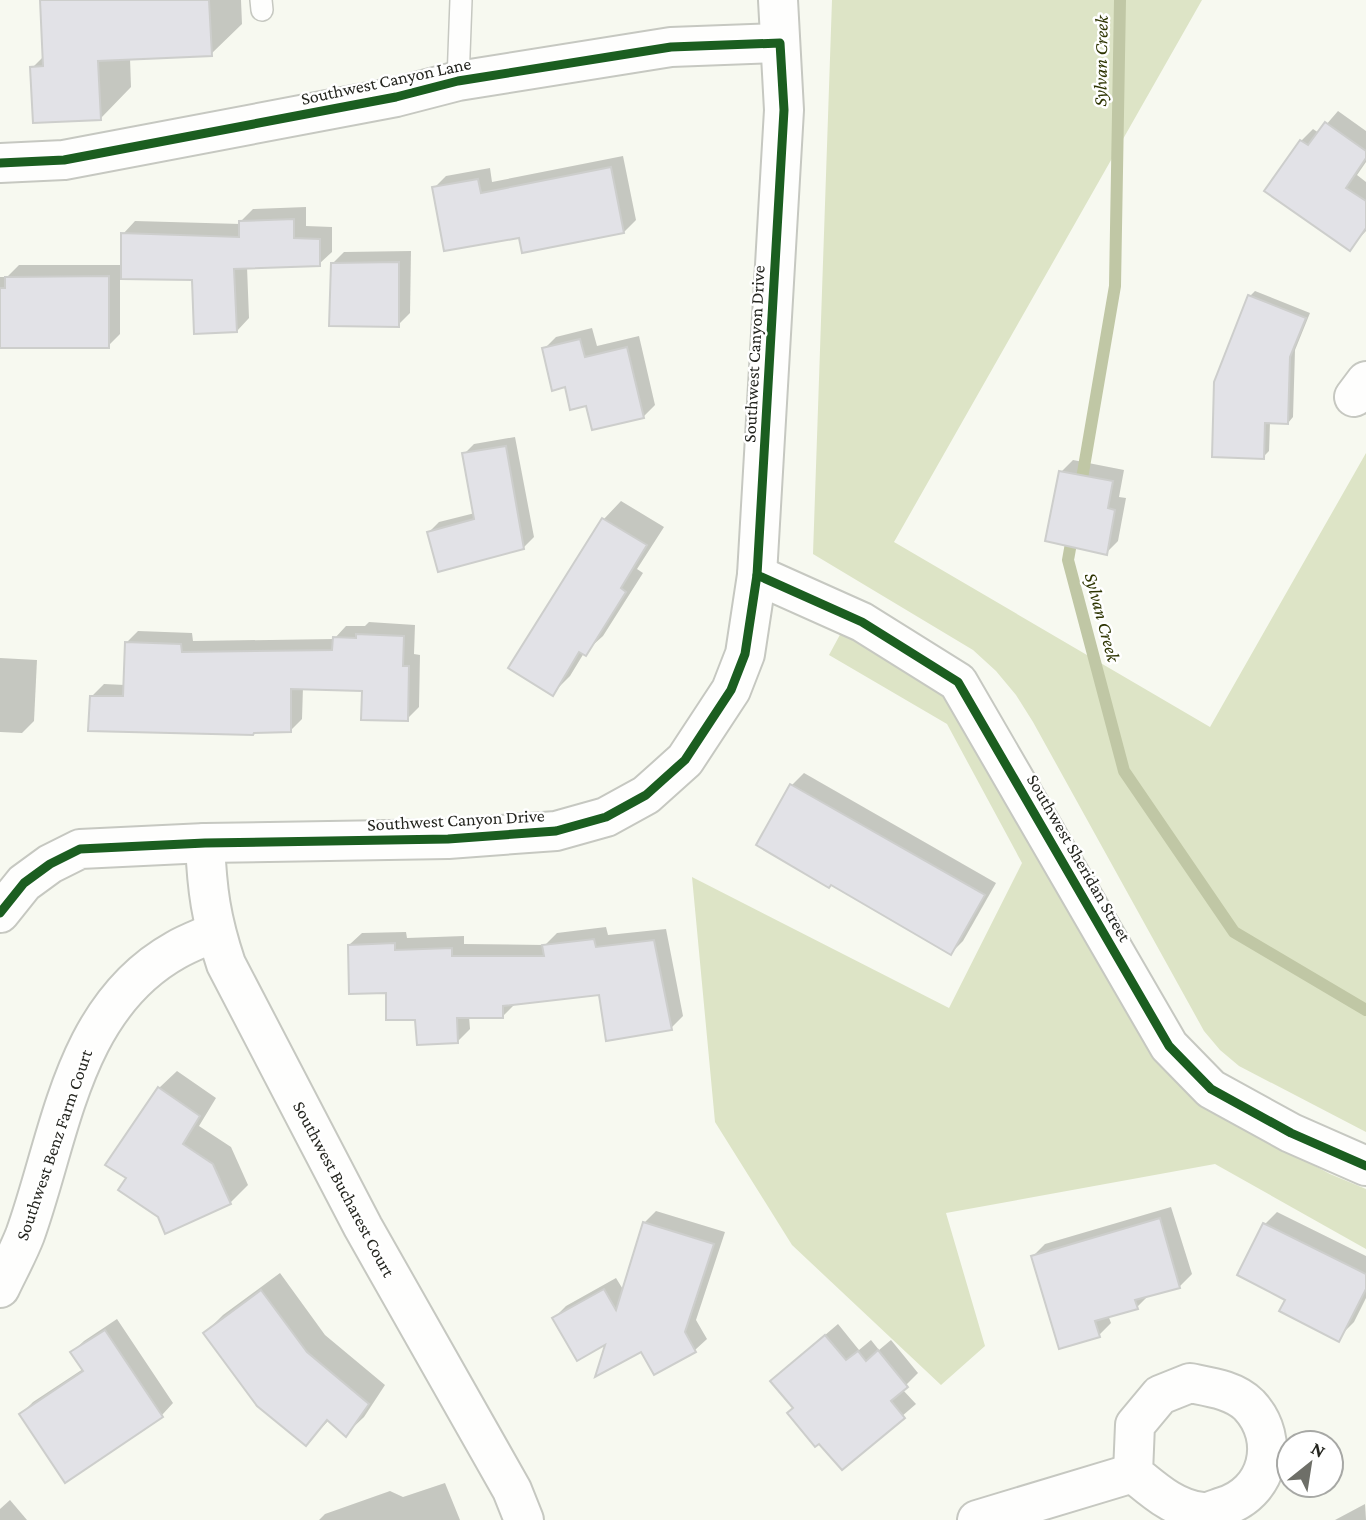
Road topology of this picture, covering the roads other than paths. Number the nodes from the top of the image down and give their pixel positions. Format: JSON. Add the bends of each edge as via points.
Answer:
{"nodes":[{"id":1,"x":461,"y":0,"type":"edge"},
{"id":2,"x":778,"y":0,"type":"edge"},
{"id":3,"x":780,"y":43,"type":"junction"},
{"id":4,"x":457,"y":81,"type":"junction"},
{"id":5,"x":0,"y":163,"type":"edge"},
{"id":6,"x":757,"y":575,"type":"junction"},
{"id":7,"x":205,"y":843,"type":"junction"},
{"id":8,"x":0,"y":913,"type":"edge"},
{"id":9,"x":215,"y":932,"type":"junction"},
{"id":10,"x":1366,"y":1166,"type":"edge"},
{"id":11,"x":0,"y":1288,"type":"edge"},
{"id":12,"x":1133,"y":1473,"type":"dead end"},
{"id":13,"x":524,"y":1520,"type":"edge"},
{"id":14,"x":977,"y":1520,"type":"edge"}],
"edges":[{"from":1,"to":4,"type":"lane"},
{"from":2,"to":3,"type":"street","name":"Southwest Canyon Drive"},
{"from":3,"to":4,"type":"street","name":"Southwest Canyon Lane","via":[[671,47]]},
{"from":3,"to":6,"type":"street","name":"Southwest Canyon Drive","via":[[784,110]]},
{"from":4,"to":5,"type":"street","name":"Southwest Canyon Lane","via":[[396,97],[64,160]]},
{"from":6,"to":7,"type":"street","name":"Southwest Canyon Drive","via":[[745,654],[731,690],[685,760],[646,794],[607,817],[556,831],[448,839]]},
{"from":6,"to":10,"type":"street","name":"Southwest Sheridan Street","via":[[862,622],[958,682],[1169,1046],[1211,1089]]},
{"from":7,"to":8,"type":"street","name":"Southwest Canyon Drive","via":[[80,849],[24,883]]},
{"from":7,"to":9,"type":"street","name":"Southwest Bucharest Court"},
{"from":9,"to":11,"type":"street","name":"Southwest Benz Farm Court","via":[[155,964],[109,1011],[90,1040],[24,1237]]},
{"from":9,"to":13,"type":"street","name":"Southwest Bucharest Court","via":[[226,964],[363,1227],[512,1490]]},
{"from":12,"to":14,"type":"street"}]}
